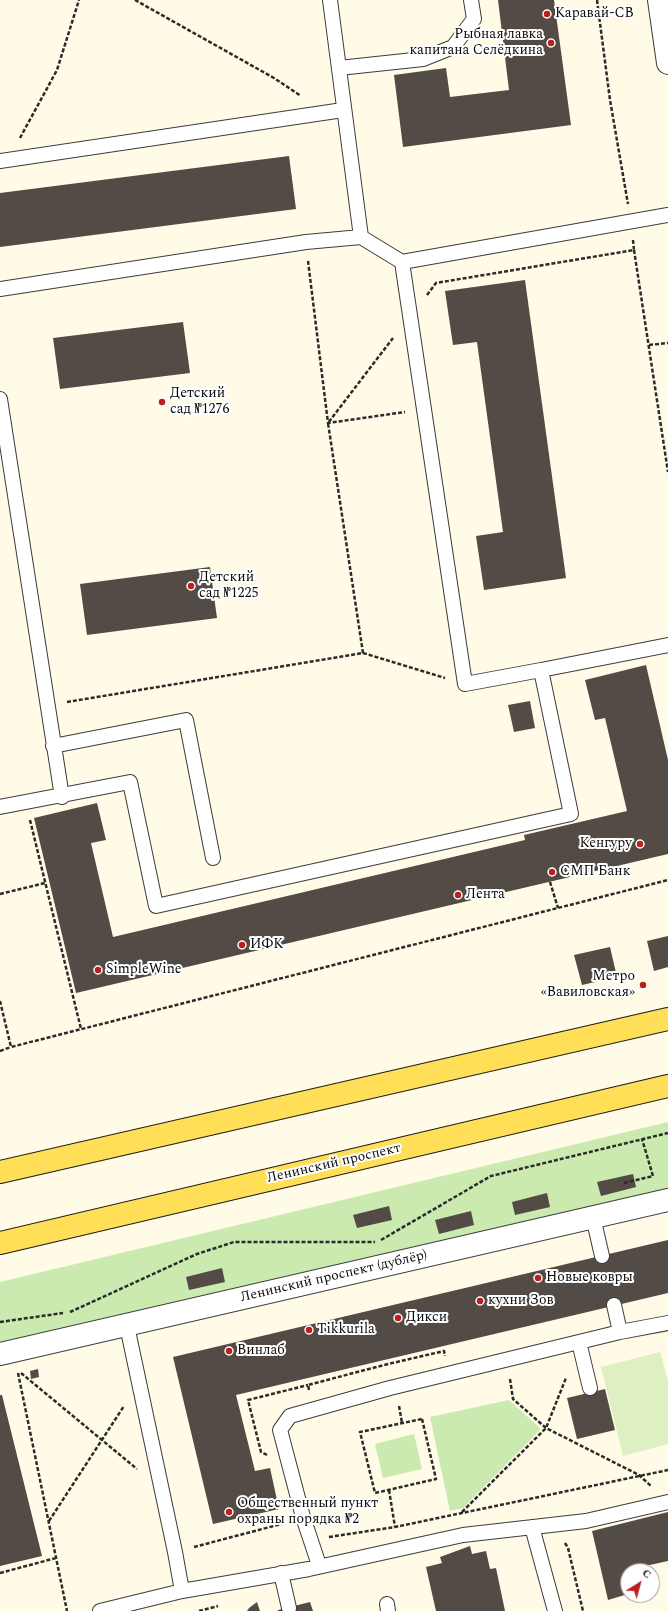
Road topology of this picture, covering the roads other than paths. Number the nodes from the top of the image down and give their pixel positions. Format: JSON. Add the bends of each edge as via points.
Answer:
{"nodes":[{"id":1,"x":330,"y":0,"type":"edge"},
{"id":2,"x":471,"y":0,"type":"edge"},
{"id":3,"x":659,"y":0,"type":"edge"},
{"id":4,"x":668,"y":63,"type":"edge"},
{"id":5,"x":338,"y":68,"type":"junction"},
{"id":6,"x":344,"y":110,"type":"junction"},
{"id":7,"x":4,"y":161,"type":"edge"},
{"id":8,"x":668,"y":214,"type":"edge"},
{"id":9,"x":361,"y":237,"type":"junction"},
{"id":10,"x":402,"y":262,"type":"junction"},
{"id":11,"x":0,"y":289,"type":"edge"},
{"id":12,"x":0,"y":399,"type":"edge"},
{"id":13,"x":668,"y":645,"type":"edge"},
{"id":14,"x":541,"y":670,"type":"junction"},
{"id":15,"x":53,"y":746,"type":"junction"},
{"id":16,"x":62,"y":797,"type":"junction"},
{"id":17,"x":0,"y":807,"type":"edge"},
{"id":18,"x":213,"y":858,"type":"dead end"},
{"id":19,"x":668,"y":1019,"type":"edge"},
{"id":20,"x":668,"y":1086,"type":"edge"},
{"id":21,"x":0,"y":1172,"type":"edge"},
{"id":22,"x":668,"y":1200,"type":"edge"},
{"id":23,"x":593,"y":1217,"type":"junction"},
{"id":24,"x":0,"y":1243,"type":"edge"},
{"id":25,"x":602,"y":1256,"type":"dead end"},
{"id":26,"x":614,"y":1305,"type":"dead end"},
{"id":27,"x":668,"y":1323,"type":"edge"},
{"id":28,"x":127,"y":1326,"type":"junction"},
{"id":29,"x":620,"y":1332,"type":"junction"},
{"id":30,"x":579,"y":1342,"type":"junction"},
{"id":31,"x":0,"y":1354,"type":"edge"},
{"id":32,"x":590,"y":1388,"type":"dead end"},
{"id":33,"x":668,"y":1502,"type":"edge"},
{"id":34,"x":532,"y":1527,"type":"junction"},
{"id":35,"x":319,"y":1565,"type":"junction"},
{"id":36,"x":281,"y":1573,"type":"junction"},
{"id":37,"x":182,"y":1590,"type":"junction"},
{"id":38,"x":289,"y":1608,"type":"dead end"},
{"id":39,"x":100,"y":1611,"type":"edge"},
{"id":40,"x":555,"y":1611,"type":"edge"}],
"edges":[{"from":1,"to":5,"type":"lane"},
{"from":2,"to":5,"type":"lane","via":[[474,19],[453,48],[423,59]]},
{"from":3,"to":4,"type":"street"},
{"from":5,"to":6,"type":"lane"},
{"from":6,"to":7,"type":"lane"},
{"from":6,"to":9,"type":"lane"},
{"from":8,"to":10,"type":"lane"},
{"from":9,"to":10,"type":"lane"},
{"from":9,"to":11,"type":"lane","via":[[306,242]]},
{"from":10,"to":14,"type":"lane","via":[[465,684]]},
{"from":12,"to":15,"type":"lane"},
{"from":13,"to":14,"type":"lane"},
{"from":14,"to":16,"type":"lane","via":[[572,814],[156,906],[130,782]]},
{"from":15,"to":16,"type":"lane"},
{"from":15,"to":18,"type":"lane","via":[[186,720]]},
{"from":16,"to":17,"type":"lane"},
{"from":19,"to":21,"type":"main road"},
{"from":20,"to":24,"type":"main road","name":"Ленинский проспект"},
{"from":22,"to":23,"type":"street","name":"Ленинский проспект (дублёр)"},
{"from":23,"to":25,"type":"lane"},
{"from":23,"to":28,"type":"street","name":"Ленинский проспект (дублёр)"},
{"from":26,"to":29,"type":"lane"},
{"from":27,"to":29,"type":"lane"},
{"from":28,"to":31,"type":"street","name":"Ленинский проспект (дублёр)"},
{"from":28,"to":37,"type":"lane"},
{"from":29,"to":30,"type":"lane"},
{"from":30,"to":32,"type":"lane"},
{"from":30,"to":35,"type":"lane","via":[[390,1388],[290,1416],[280,1430],[303,1517]]},
{"from":33,"to":34,"type":"lane","via":[[586,1521]]},
{"from":34,"to":35,"type":"lane","via":[[463,1535]]},
{"from":34,"to":40,"type":"lane"},
{"from":35,"to":36,"type":"lane"},
{"from":36,"to":37,"type":"lane"},
{"from":36,"to":38,"type":"lane"},
{"from":37,"to":39,"type":"lane"}]}
